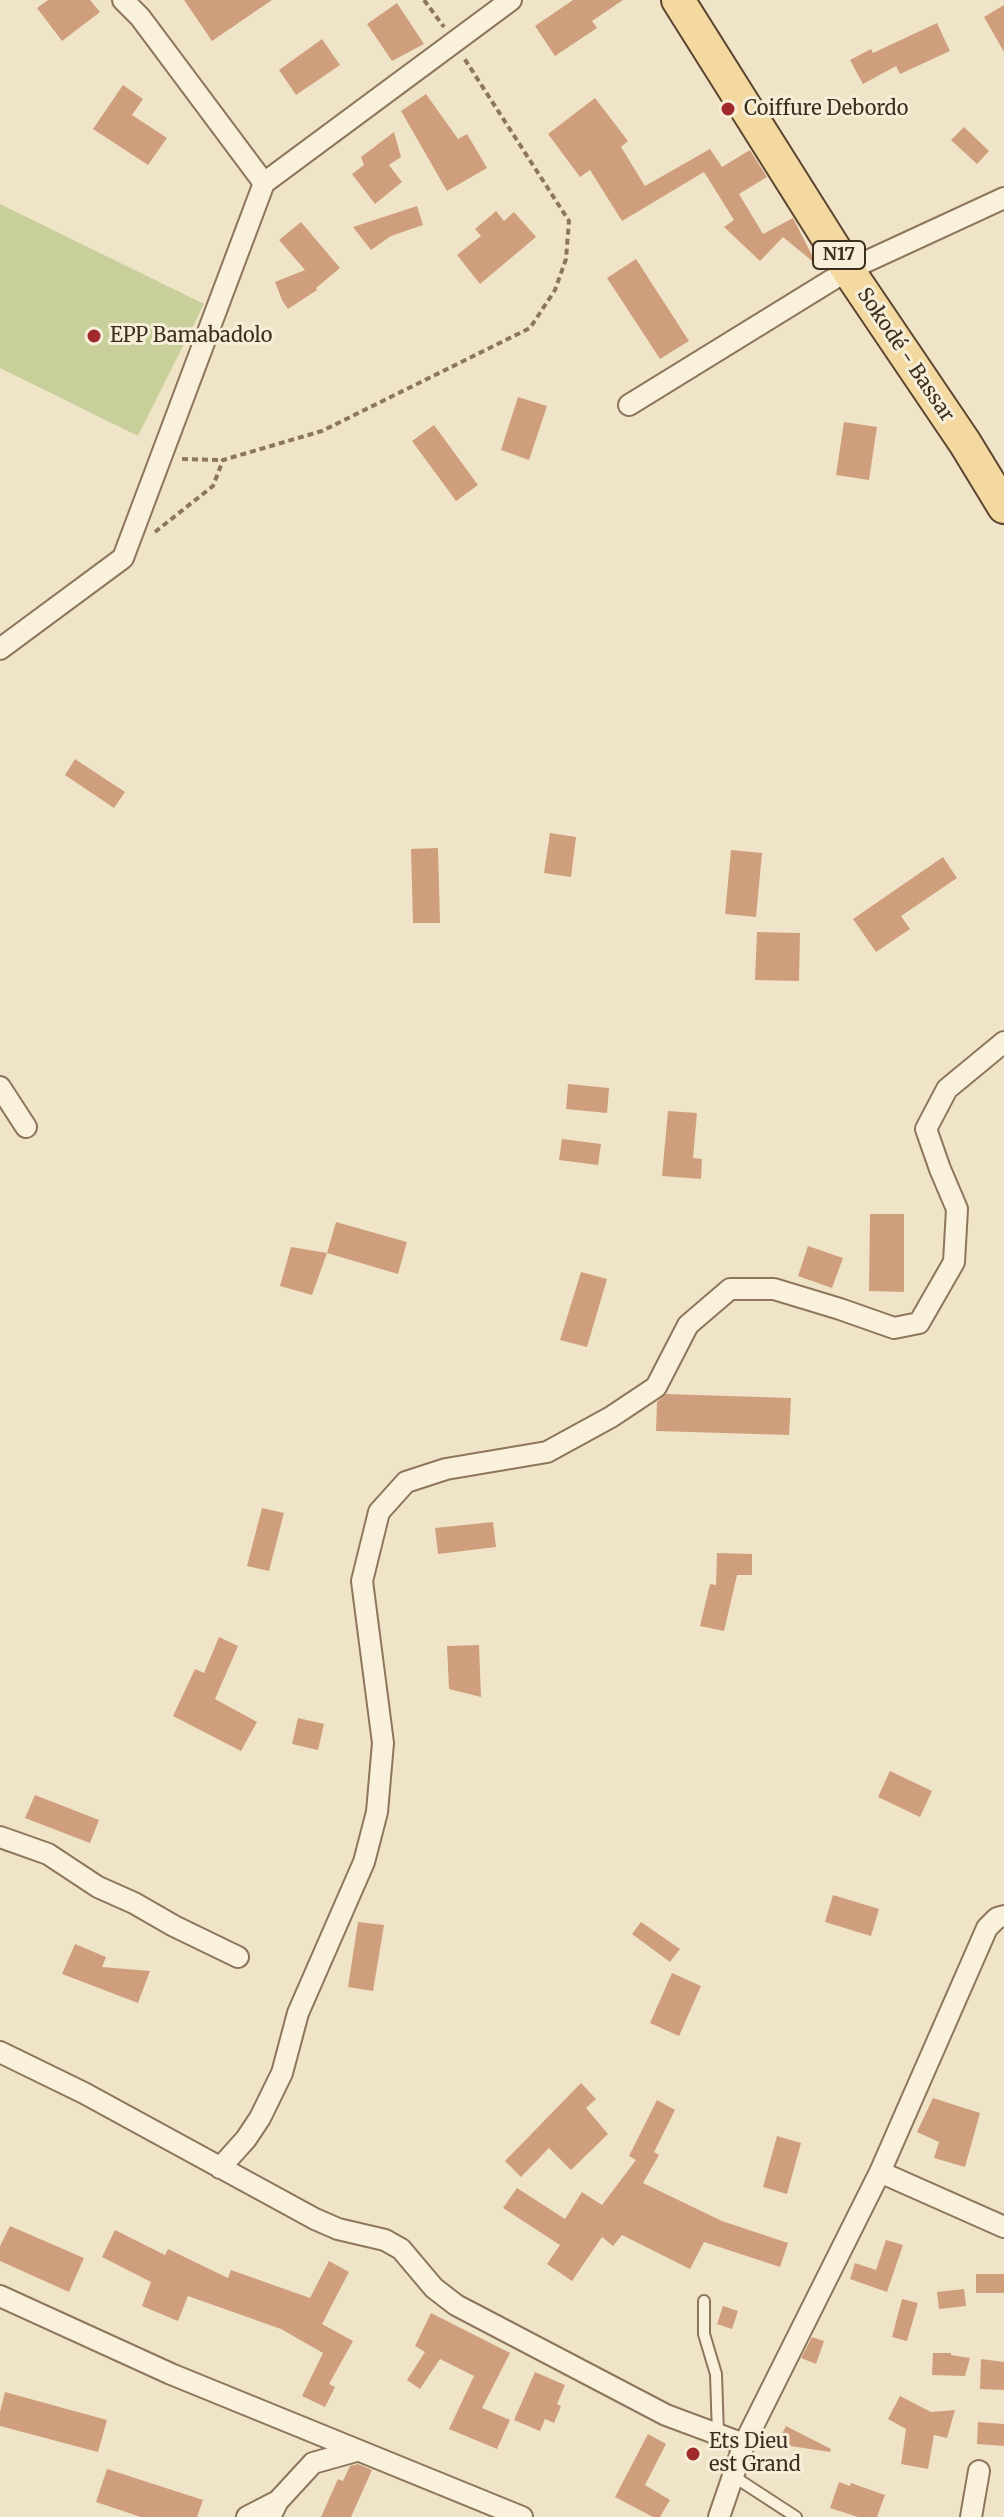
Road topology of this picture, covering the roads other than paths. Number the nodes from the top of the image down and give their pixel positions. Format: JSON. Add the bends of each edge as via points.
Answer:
{"nodes":[{"id":1,"x":123,"y":0,"type":"edge"},
{"id":2,"x":511,"y":0,"type":"edge"},
{"id":3,"x":678,"y":0,"type":"edge"},
{"id":4,"x":264,"y":183,"type":"junction"},
{"id":5,"x":1004,"y":198,"type":"edge"},
{"id":6,"x":848,"y":270,"type":"junction"},
{"id":7,"x":629,"y":405,"type":"dead end"},
{"id":8,"x":1004,"y":507,"type":"edge"},
{"id":9,"x":0,"y":649,"type":"edge"},
{"id":10,"x":1004,"y":1042,"type":"edge"},
{"id":11,"x":0,"y":1087,"type":"edge"},
{"id":12,"x":26,"y":1127,"type":"dead end"},
{"id":13,"x":0,"y":1837,"type":"edge"},
{"id":14,"x":1004,"y":1916,"type":"edge"},
{"id":15,"x":238,"y":1957,"type":"dead end"},
{"id":16,"x":0,"y":2052,"type":"edge"},
{"id":17,"x":220,"y":2168,"type":"junction"},
{"id":18,"x":880,"y":2172,"type":"junction"},
{"id":19,"x":1004,"y":2227,"type":"edge"},
{"id":20,"x":0,"y":2296,"type":"edge"},
{"id":21,"x":704,"y":2301,"type":"dead end"},
{"id":22,"x":718,"y":2435,"type":"junction"},
{"id":23,"x":744,"y":2444,"type":"junction"},
{"id":24,"x":356,"y":2451,"type":"junction"},
{"id":25,"x":979,"y":2471,"type":"dead end"},
{"id":26,"x":733,"y":2476,"type":"junction"},
{"id":27,"x":274,"y":2509,"type":"edge"},
{"id":28,"x":247,"y":2517,"type":"edge"},
{"id":29,"x":522,"y":2517,"type":"edge"},
{"id":30,"x":719,"y":2517,"type":"edge"},
{"id":31,"x":796,"y":2517,"type":"edge"},
{"id":32,"x":971,"y":2517,"type":"edge"}],
"edges":[{"from":1,"to":4,"type":"street"},
{"from":2,"to":4,"type":"street"},
{"from":3,"to":6,"type":"main road","name":"Sokodé - Bassar","number":"N17"},
{"from":4,"to":9,"type":"street","via":[[123,558]]},
{"from":5,"to":6,"type":"street"},
{"from":6,"to":7,"type":"street"},
{"from":6,"to":8,"type":"main road","name":"Sokodé - Bassar","number":"N17"},
{"from":10,"to":17,"type":"street","via":[[947,1089],[926,1129],[957,1209],[954,1262],[919,1323],[894,1328],[774,1289],[730,1289],[688,1325],[656,1387],[611,1417],[547,1452],[446,1469],[406,1482],[379,1512],[362,1581],[383,1743],[377,1812],[364,1862],[298,2013],[282,2073],[260,2118]]},
{"from":11,"to":12,"type":"street"},
{"from":13,"to":15,"type":"street","via":[[48,1854],[98,1887]]},
{"from":14,"to":18,"type":"street","via":[[987,1928]]},
{"from":16,"to":17,"type":"street"},
{"from":17,"to":22,"type":"street","via":[[338,2229],[385,2240],[401,2249],[456,2305],[666,2415]]},
{"from":18,"to":19,"type":"street"},
{"from":18,"to":23,"type":"street"},
{"from":20,"to":24,"type":"street"},
{"from":21,"to":22,"type":"lane","via":[[704,2334],[716,2374]]},
{"from":22,"to":23,"type":"street"},
{"from":23,"to":26,"type":"street"},
{"from":24,"to":27,"type":"street","via":[[313,2463]]},
{"from":24,"to":29,"type":"street"},
{"from":25,"to":32,"type":"street"},
{"from":26,"to":30,"type":"street"},
{"from":26,"to":31,"type":"lane"},
{"from":27,"to":28,"type":"street"}]}
